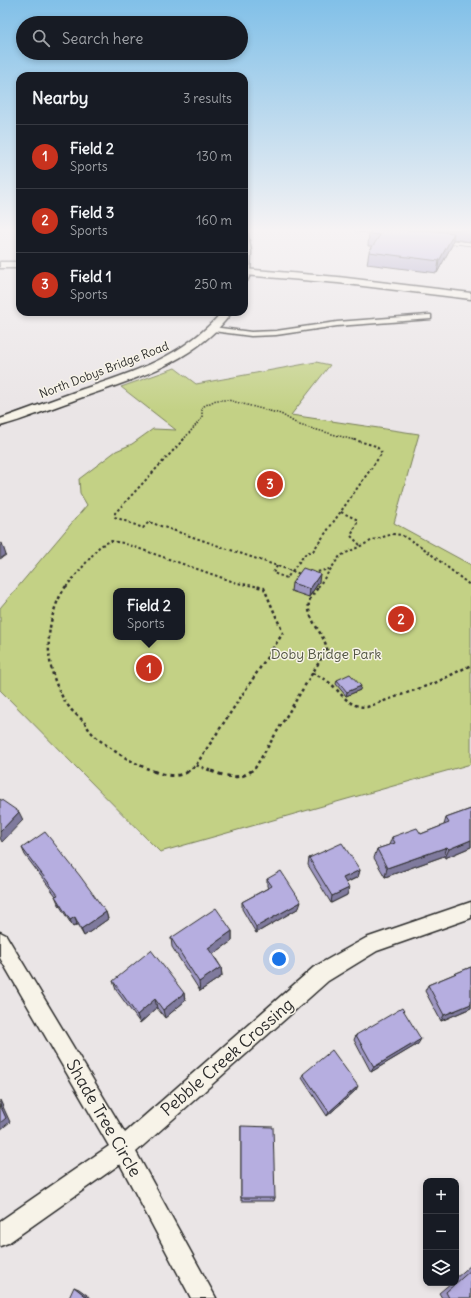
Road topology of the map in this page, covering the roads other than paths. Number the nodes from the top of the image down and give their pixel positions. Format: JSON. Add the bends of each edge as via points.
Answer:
{"nodes":[{"id":1,"x":428,"y":291,"type":"edge"},
{"id":2,"x":471,"y":296,"type":"edge"},
{"id":3,"x":224,"y":316,"type":"edge"},
{"id":4,"x":428,"y":317,"type":"dead end"},
{"id":5,"x":213,"y":329,"type":"junction"},
{"id":6,"x":0,"y":423,"type":"edge"},
{"id":7,"x":471,"y":910,"type":"edge"},
{"id":8,"x":0,"y":942,"type":"edge"},
{"id":9,"x":123,"y":1149,"type":"junction"},
{"id":10,"x":0,"y":1235,"type":"edge"},
{"id":11,"x":204,"y":1298,"type":"edge"}],
"edges":[{"from":1,"to":2,"type":"main road"},
{"from":3,"to":5,"type":"street","name":"North Dobys Bridge Road"},
{"from":4,"to":5,"type":"street","via":[[356,322],[276,334]]},
{"from":5,"to":6,"type":"street","name":"North Dobys Bridge Road","via":[[188,350],[147,370]]},
{"from":7,"to":9,"type":"street","name":"Pebble Creek Crossing","via":[[372,944],[321,974]]},
{"from":8,"to":9,"type":"street","name":"Shade Tree Circle"},
{"from":9,"to":10,"type":"street","name":"Pebble Creek Crossing"},
{"from":9,"to":11,"type":"street","name":"Shade Tree Circle"}]}
